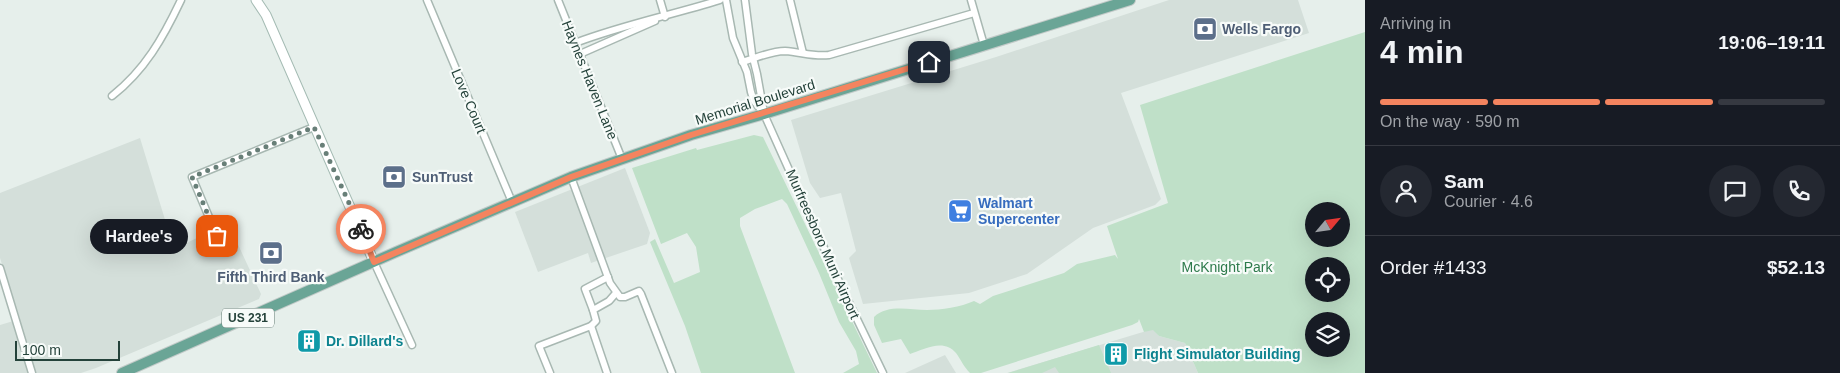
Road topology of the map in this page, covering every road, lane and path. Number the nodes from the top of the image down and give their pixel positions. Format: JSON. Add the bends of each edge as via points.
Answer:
{"nodes":[{"id":1,"x":180,"y":0,"type":"edge"},
{"id":2,"x":256,"y":0,"type":"edge"},
{"id":3,"x":427,"y":0,"type":"edge"},
{"id":4,"x":558,"y":0,"type":"edge"},
{"id":5,"x":660,"y":0,"type":"edge"},
{"id":6,"x":720,"y":0,"type":"edge"},
{"id":7,"x":726,"y":0,"type":"edge"},
{"id":8,"x":745,"y":0,"type":"edge"},
{"id":9,"x":790,"y":0,"type":"edge"},
{"id":10,"x":971,"y":0,"type":"edge"},
{"id":11,"x":1130,"y":0,"type":"edge"},
{"id":12,"x":974,"y":13,"type":"junction"},
{"id":13,"x":665,"y":16,"type":"junction"},
{"id":14,"x":575,"y":43,"type":"junction"},
{"id":15,"x":984,"y":45,"type":"junction"},
{"id":16,"x":580,"y":54,"type":"junction"},
{"id":17,"x":803,"y":54,"type":"junction"},
{"id":18,"x":753,"y":59,"type":"junction"},
{"id":19,"x":742,"y":62,"type":"junction"},
{"id":20,"x":112,"y":96,"type":"dead end"},
{"id":21,"x":764,"y":114,"type":"junction"},
{"id":22,"x":314,"y":127,"type":"junction"},
{"id":23,"x":622,"y":159,"type":"junction"},
{"id":24,"x":571,"y":177,"type":"junction"},
{"id":25,"x":512,"y":202,"type":"junction"},
{"id":26,"x":217,"y":236,"type":"dead end"},
{"id":27,"x":374,"y":262,"type":"junction"},
{"id":28,"x":0,"y":268,"type":"edge"},
{"id":29,"x":608,"y":277,"type":"junction"},
{"id":30,"x":616,"y":293,"type":"junction"},
{"id":31,"x":593,"y":310,"type":"junction"},
{"id":32,"x":591,"y":326,"type":"junction"},
{"id":33,"x":412,"y":345,"type":"dead end"},
{"id":34,"x":32,"y":373,"type":"edge"},
{"id":35,"x":122,"y":373,"type":"edge"},
{"id":36,"x":550,"y":373,"type":"edge"},
{"id":37,"x":607,"y":373,"type":"edge"},
{"id":38,"x":672,"y":373,"type":"edge"},
{"id":39,"x":883,"y":373,"type":"edge"}],
"edges":[{"from":1,"to":20,"type":"street","via":[[168,26],[138,72]]},
{"from":2,"to":22,"type":"street","via":[[266,15]]},
{"from":3,"to":25,"type":"street","name":"Love Court"},
{"from":4,"to":14,"type":"street","name":"Haynes Haven Lane"},
{"from":5,"to":13,"type":"street"},
{"from":6,"to":13,"type":"street"},
{"from":7,"to":19,"type":"street","via":[[733,38]]},
{"from":8,"to":18,"type":"street"},
{"from":9,"to":17,"type":"street"},
{"from":10,"to":12,"type":"street"},
{"from":11,"to":15,"type":"main road","name":"Memorial Boulevard","number":"US 231"},
{"from":12,"to":15,"type":"street"},
{"from":12,"to":17,"type":"street","via":[[845,52],[814,56]]},
{"from":13,"to":14,"type":"street","via":[[626,25]]},
{"from":13,"to":16,"type":"street"},
{"from":14,"to":16,"type":"street","name":"Haynes Haven Lane"},
{"from":15,"to":21,"type":"main road","name":"Memorial Boulevard","number":"US 231"},
{"from":16,"to":23,"type":"street","name":"Haynes Haven Lane"},
{"from":17,"to":18,"type":"street","via":[[784,51]]},
{"from":18,"to":19,"type":"street"},
{"from":18,"to":21,"type":"street"},
{"from":19,"to":21,"type":"street","via":[[754,101]]},
{"from":21,"to":23,"type":"main road","name":"Memorial Boulevard","number":"US 231"},
{"from":21,"to":39,"type":"street","name":"Murfreesboro Muni Airport"},
{"from":22,"to":26,"type":"street","via":[[192,177]]},
{"from":22,"to":27,"type":"street"},
{"from":23,"to":24,"type":"main road","name":"Memorial Boulevard","number":"US 231"},
{"from":24,"to":25,"type":"main road","name":"Memorial Boulevard","number":"US 231"},
{"from":24,"to":29,"type":"street"},
{"from":25,"to":27,"type":"main road","name":"Memorial Boulevard","number":"US 231"},
{"from":27,"to":33,"type":"street"},
{"from":27,"to":35,"type":"main road","name":"Memorial Boulevard","number":"US 231"},
{"from":28,"to":34,"type":"street"},
{"from":29,"to":30,"type":"street"},
{"from":29,"to":31,"type":"street","via":[[585,289]]},
{"from":30,"to":31,"type":"street"},
{"from":30,"to":38,"type":"street","via":[[620,297],[638,291],[641,294]]},
{"from":31,"to":32,"type":"street","via":[[596,321]]},
{"from":32,"to":36,"type":"street","via":[[539,346]]},
{"from":32,"to":37,"type":"street"}]}
